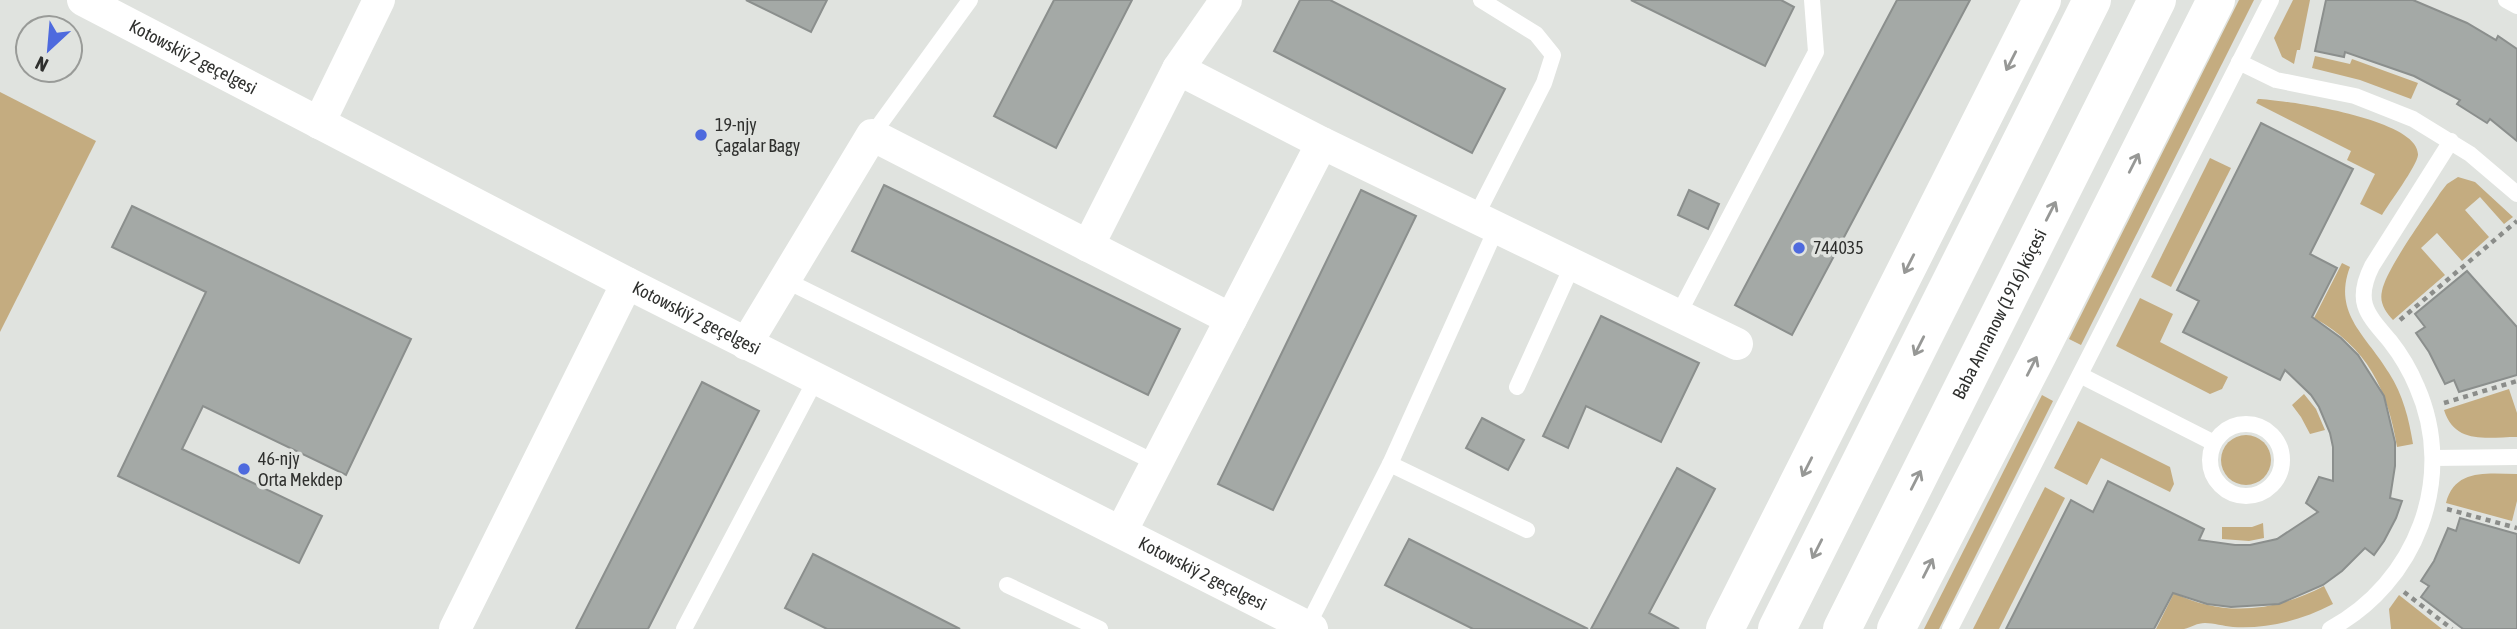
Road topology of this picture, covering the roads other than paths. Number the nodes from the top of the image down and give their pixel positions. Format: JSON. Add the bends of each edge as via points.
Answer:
{"nodes":[{"id":1,"x":83,"y":0,"type":"edge"},
{"id":2,"x":379,"y":0,"type":"edge"},
{"id":3,"x":970,"y":0,"type":"edge"},
{"id":4,"x":1226,"y":0,"type":"edge"},
{"id":5,"x":1481,"y":0,"type":"edge"},
{"id":6,"x":1812,"y":0,"type":"edge"},
{"id":7,"x":2042,"y":0,"type":"edge"},
{"id":8,"x":2092,"y":0,"type":"edge"},
{"id":9,"x":2157,"y":0,"type":"edge"},
{"id":10,"x":2216,"y":0,"type":"edge"},
{"id":11,"x":2271,"y":0,"type":"edge"},
{"id":12,"x":2505,"y":0,"type":"edge"},
{"id":13,"x":2517,"y":6,"type":"edge"},
{"id":14,"x":2239,"y":62,"type":"junction"},
{"id":15,"x":1178,"y":69,"type":"junction"},
{"id":16,"x":319,"y":123,"type":"junction"},
{"id":17,"x":872,"y":135,"type":"junction"},
{"id":18,"x":2451,"y":141,"type":"junction"},
{"id":19,"x":1321,"y":143,"type":"junction"},
{"id":20,"x":2517,"y":194,"type":"edge"},
{"id":21,"x":1486,"y":221,"type":"junction"},
{"id":22,"x":1088,"y":246,"type":"junction"},
{"id":23,"x":1573,"y":264,"type":"junction"},
{"id":24,"x":785,"y":280,"type":"junction"},
{"id":25,"x":627,"y":284,"type":"junction"},
{"id":26,"x":1678,"y":315,"type":"junction"},
{"id":27,"x":1231,"y":319,"type":"junction"},
{"id":28,"x":746,"y":344,"type":"junction"},
{"id":29,"x":1737,"y":344,"type":"dead end"},
{"id":30,"x":2080,"y":375,"type":"junction"},
{"id":31,"x":816,"y":379,"type":"junction"},
{"id":32,"x":1517,"y":387,"type":"dead end"},
{"id":33,"x":2214,"y":443,"type":"junction"},
{"id":34,"x":2517,"y":457,"type":"edge"},
{"id":35,"x":2432,"y":458,"type":"junction"},
{"id":36,"x":1156,"y":463,"type":"junction"},
{"id":37,"x":1391,"y":464,"type":"junction"},
{"id":38,"x":1527,"y":530,"type":"dead end"},
{"id":39,"x":1121,"y":532,"type":"junction"},
{"id":40,"x":1007,"y":585,"type":"dead end"},
{"id":41,"x":2357,"y":622,"type":"edge"},
{"id":42,"x":1309,"y":628,"type":"edge"},
{"id":43,"x":455,"y":629,"type":"edge"},
{"id":44,"x":684,"y":629,"type":"edge"},
{"id":45,"x":1100,"y":629,"type":"edge"},
{"id":46,"x":1725,"y":629,"type":"edge"},
{"id":47,"x":1777,"y":629,"type":"edge"},
{"id":48,"x":1842,"y":629,"type":"edge"},
{"id":49,"x":1896,"y":629,"type":"edge"},
{"id":50,"x":1950,"y":629,"type":"edge"},
{"id":51,"x":2330,"y":629,"type":"edge"}],
"edges":[{"from":1,"to":16,"type":"street","name":"Kotowskiý 2 geçelgesi"},
{"from":2,"to":16,"type":"street"},
{"from":3,"to":17,"type":"lane"},
{"from":4,"to":15,"type":"street"},
{"from":5,"to":21,"type":"lane","via":[[1536,34],[1553,55]]},
{"from":6,"to":26,"type":"lane","via":[[1816,52]]},
{"from":7,"to":46,"type":"main road","one_way":true},
{"from":8,"to":47,"type":"main road","one_way":true},
{"from":48,"to":9,"type":"main road","name":"Baba Annanow (1916) köçesi","one_way":true},
{"from":49,"to":10,"type":"main road","one_way":true},
{"from":11,"to":14,"type":"lane"},
{"from":12,"to":13,"type":"lane"},
{"from":14,"to":18,"type":"lane","via":[[2276,80],[2375,103]]},
{"from":14,"to":30,"type":"lane"},
{"from":15,"to":19,"type":"street"},
{"from":15,"to":22,"type":"street"},
{"from":16,"to":25,"type":"street","name":"Kotowskiý 2 geçelgesi"},
{"from":17,"to":22,"type":"street"},
{"from":17,"to":24,"type":"street"},
{"from":18,"to":20,"type":"lane"},
{"from":18,"to":35,"type":"lane","via":[[2372,266],[2363,296],[2370,317],[2397,350],[2417,387],[2427,417]]},
{"from":19,"to":21,"type":"street"},
{"from":19,"to":27,"type":"street"},
{"from":21,"to":23,"type":"street"},
{"from":21,"to":37,"type":"lane"},
{"from":22,"to":27,"type":"street"},
{"from":23,"to":26,"type":"street"},
{"from":23,"to":32,"type":"lane"},
{"from":24,"to":28,"type":"street"},
{"from":24,"to":36,"type":"lane"},
{"from":25,"to":28,"type":"street","name":"Kotowskiý 2 geçelgesi"},
{"from":25,"to":43,"type":"street"},
{"from":26,"to":29,"type":"street"},
{"from":27,"to":36,"type":"street"},
{"from":28,"to":31,"type":"street","name":"Kotowskiý 2 geçelgesi"},
{"from":30,"to":33,"type":"lane"},
{"from":30,"to":50,"type":"lane"},
{"from":31,"to":39,"type":"street","name":"Kotowskiý 2 geçelgesi"},
{"from":31,"to":44,"type":"lane"},
{"from":33,"to":33,"type":"lane","via":[[2210,453],[2213,474],[2225,490],[2255,495],[2279,477],[2280,446],[2258,425],[2228,428]]},
{"from":34,"to":35,"type":"lane"},
{"from":35,"to":41,"type":"lane","via":[[2428,500],[2411,549]]},
{"from":36,"to":39,"type":"street"},
{"from":37,"to":38,"type":"lane"},
{"from":37,"to":42,"type":"lane"},
{"from":39,"to":42,"type":"street","name":"Kotowskiý 2 geçelgesi"},
{"from":40,"to":45,"type":"lane"},
{"from":41,"to":51,"type":"lane"}]}
